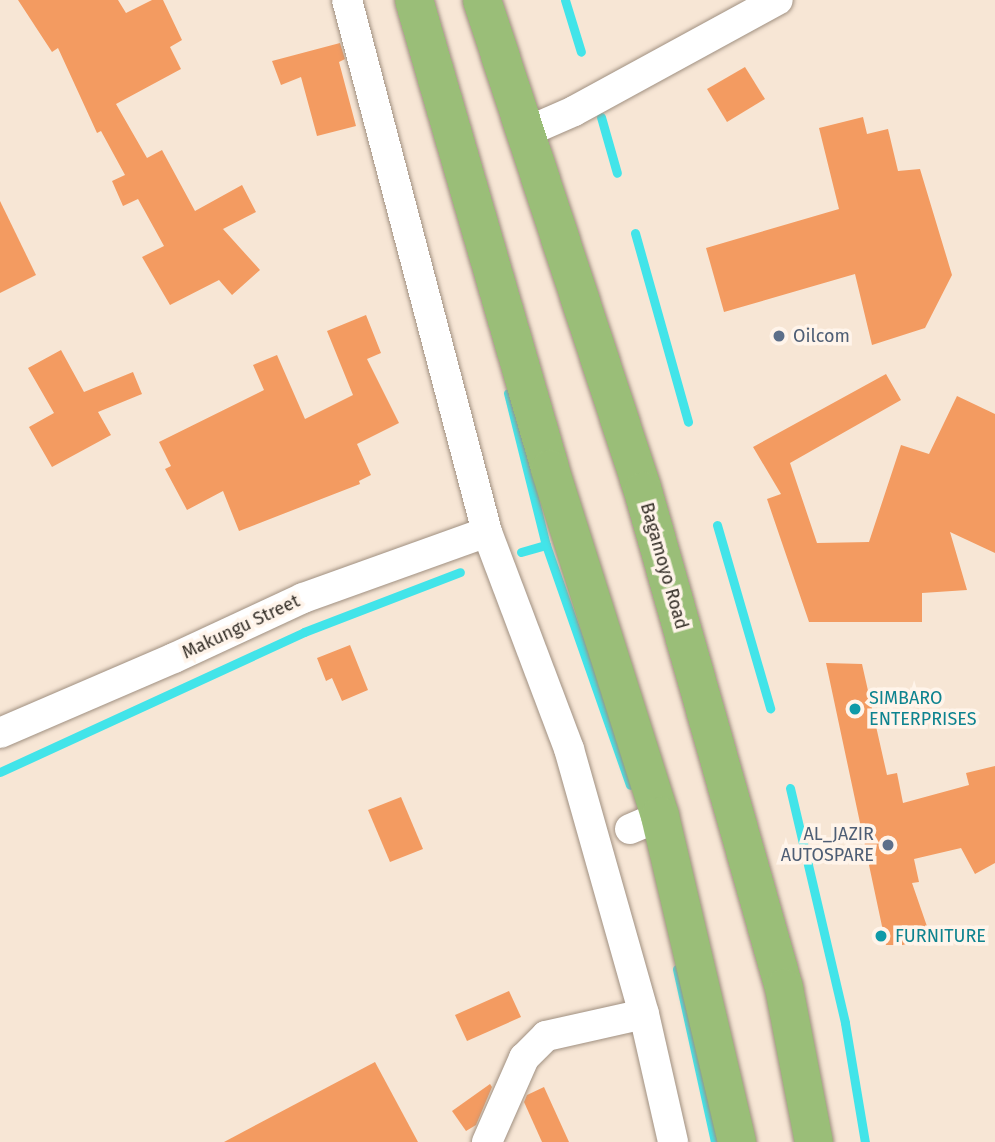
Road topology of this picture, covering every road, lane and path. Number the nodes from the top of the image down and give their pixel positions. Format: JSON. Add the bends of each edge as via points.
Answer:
{"nodes":[{"id":1,"x":347,"y":0,"type":"edge"},
{"id":2,"x":414,"y":0,"type":"edge"},
{"id":3,"x":482,"y":0,"type":"edge"},
{"id":4,"x":778,"y":0,"type":"edge"},
{"id":5,"x":524,"y":133,"type":"junction"},
{"id":6,"x":487,"y":531,"type":"junction"},
{"id":7,"x":0,"y":733,"type":"edge"},
{"id":8,"x":644,"y":1014,"type":"junction"},
{"id":9,"x":487,"y":1142,"type":"edge"},
{"id":10,"x":674,"y":1142,"type":"edge"},
{"id":11,"x":737,"y":1142,"type":"edge"},
{"id":12,"x":814,"y":1142,"type":"edge"}],
"edges":[{"from":1,"to":6,"type":"street"},
{"from":2,"to":11,"type":"highway"},
{"from":3,"to":5,"type":"highway","name":"Bagamoyo Road"},
{"from":4,"to":5,"type":"street","via":[[574,111]]},
{"from":5,"to":12,"type":"highway","name":"Bagamoyo Road","via":[[643,491],[784,988]]},
{"from":6,"to":7,"type":"street","name":"Makungu Street","via":[[303,598]]},
{"from":6,"to":8,"type":"street","via":[[569,748]]},
{"from":8,"to":9,"type":"street","via":[[546,1036],[524,1058]]},
{"from":8,"to":10,"type":"street"}]}
